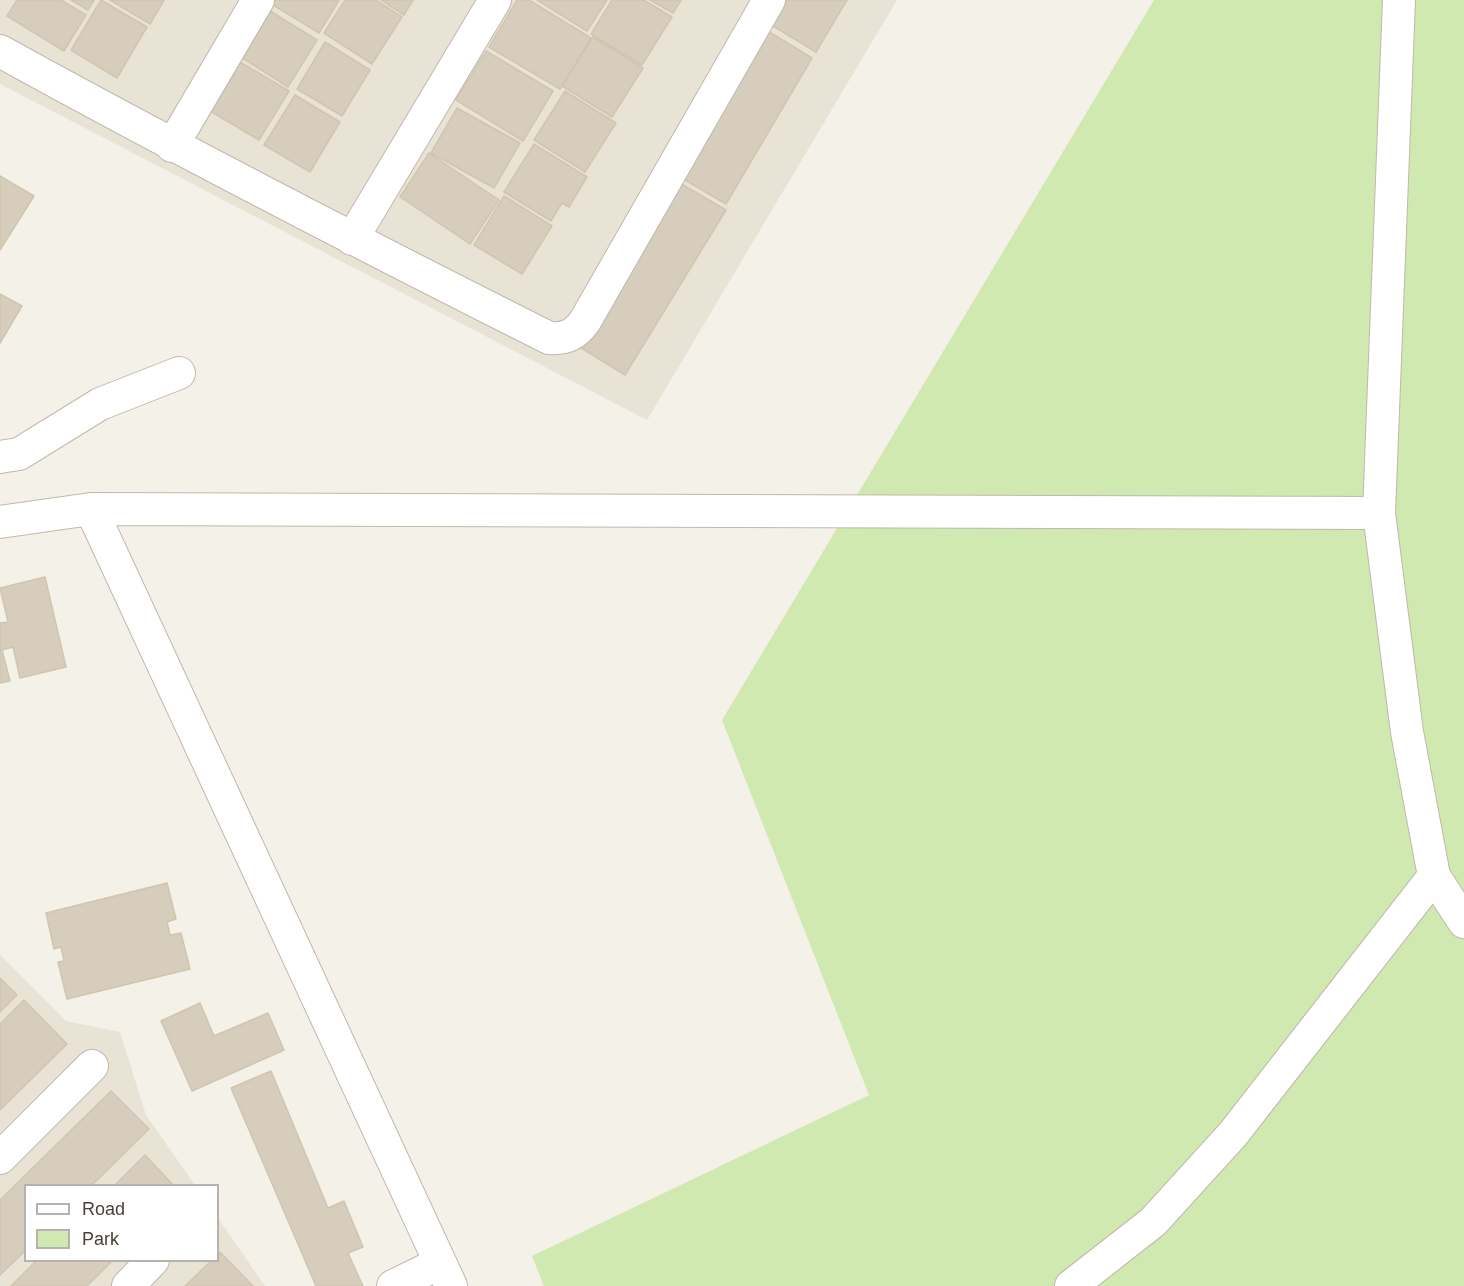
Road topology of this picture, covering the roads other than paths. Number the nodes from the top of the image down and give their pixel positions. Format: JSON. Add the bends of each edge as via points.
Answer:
{"nodes":[{"id":1,"x":258,"y":0,"type":"edge"},
{"id":2,"x":495,"y":0,"type":"edge"},
{"id":3,"x":769,"y":0,"type":"edge"},
{"id":4,"x":1399,"y":0,"type":"edge"},
{"id":5,"x":0,"y":51,"type":"edge"},
{"id":6,"x":172,"y":146,"type":"junction"},
{"id":7,"x":352,"y":240,"type":"junction"},
{"id":8,"x":179,"y":374,"type":"dead end"},
{"id":9,"x":0,"y":457,"type":"edge"},
{"id":10,"x":90,"y":508,"type":"junction"},
{"id":11,"x":1379,"y":513,"type":"junction"},
{"id":12,"x":0,"y":522,"type":"edge"},
{"id":13,"x":1434,"y":876,"type":"junction"},
{"id":14,"x":1464,"y":922,"type":"edge"},
{"id":15,"x":92,"y":1066,"type":"dead end"},
{"id":16,"x":0,"y":1158,"type":"edge"},
{"id":17,"x":151,"y":1262,"type":"edge"},
{"id":18,"x":445,"y":1274,"type":"edge"},
{"id":19,"x":128,"y":1286,"type":"edge"},
{"id":20,"x":393,"y":1286,"type":"edge"},
{"id":21,"x":1071,"y":1286,"type":"edge"}],
"edges":[{"from":1,"to":6,"type":"street"},
{"from":2,"to":7,"type":"street"},
{"from":3,"to":7,"type":"street","via":[[585,321],[569,337],[549,338]]},
{"from":4,"to":11,"type":"street"},
{"from":5,"to":6,"type":"street"},
{"from":6,"to":7,"type":"street"},
{"from":8,"to":9,"type":"street","via":[[100,404],[19,454]]},
{"from":10,"to":11,"type":"street"},
{"from":10,"to":12,"type":"street"},
{"from":10,"to":18,"type":"street"},
{"from":11,"to":13,"type":"street","via":[[1407,732]]},
{"from":13,"to":14,"type":"street"},
{"from":13,"to":21,"type":"street","via":[[1233,1134],[1153,1222]]},
{"from":15,"to":16,"type":"street"},
{"from":17,"to":19,"type":"street"},
{"from":18,"to":20,"type":"street"}]}
